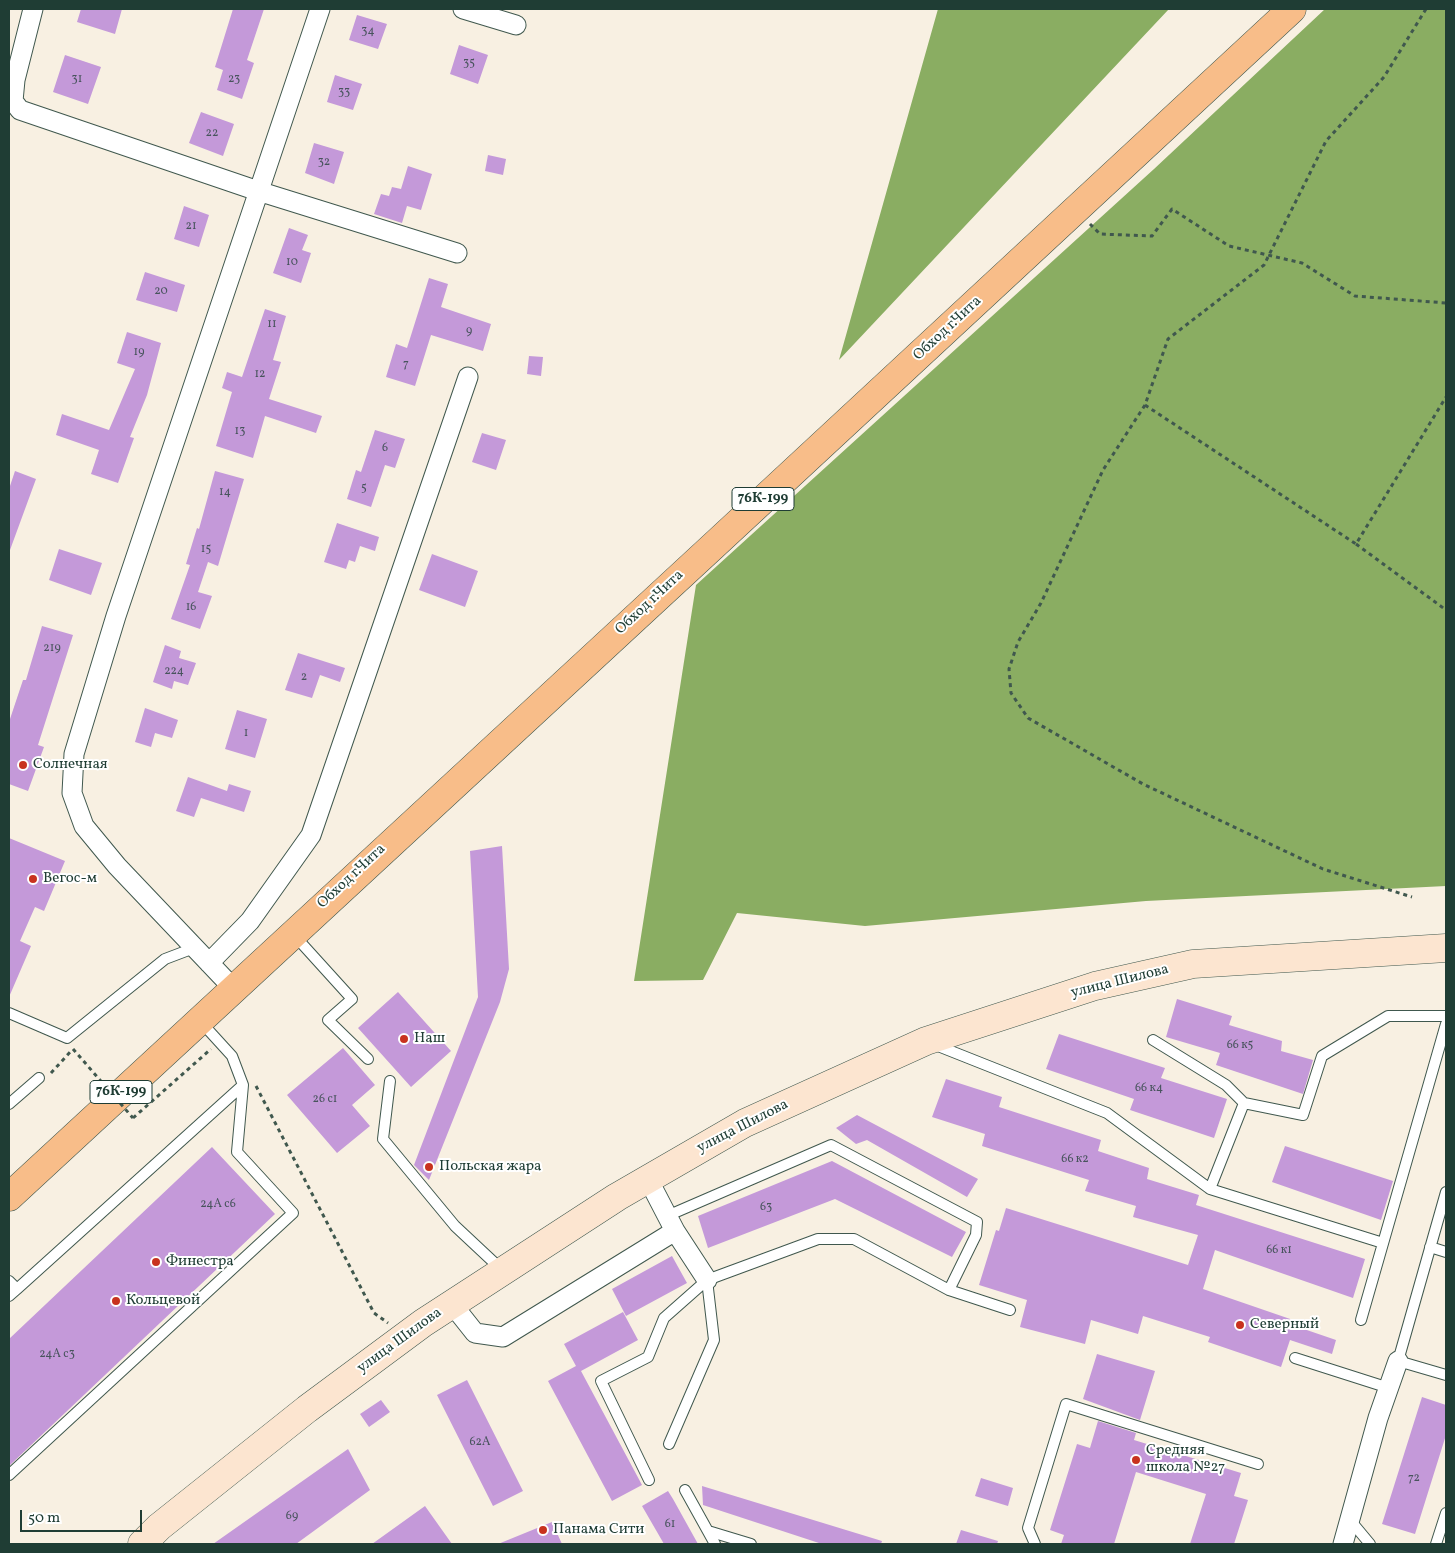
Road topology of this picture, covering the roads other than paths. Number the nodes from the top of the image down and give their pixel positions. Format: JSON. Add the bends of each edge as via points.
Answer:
{"nodes":[{"id":1,"x":33,"y":9,"type":"edge"},
{"id":2,"x":320,"y":9,"type":"edge"},
{"id":3,"x":463,"y":9,"type":"edge"},
{"id":4,"x":1292,"y":9,"type":"edge"},
{"id":5,"x":516,"y":24,"type":"dead end"},
{"id":6,"x":258,"y":191,"type":"junction"},
{"id":7,"x":458,"y":253,"type":"dead end"},
{"id":8,"x":468,"y":377,"type":"dead end"},
{"id":9,"x":292,"y":933,"type":"junction"},
{"id":10,"x":194,"y":948,"type":"junction"},
{"id":11,"x":1446,"y":948,"type":"edge"},
{"id":12,"x":209,"y":963,"type":"junction"},
{"id":13,"x":232,"y":987,"type":"junction"},
{"id":14,"x":9,"y":1013,"type":"edge"},
{"id":15,"x":1446,"y":1016,"type":"edge"},
{"id":16,"x":198,"y":1019,"type":"junction"},
{"id":17,"x":1446,"y":1024,"type":"edge"},
{"id":18,"x":1153,"y":1040,"type":"dead end"},
{"id":19,"x":926,"y":1041,"type":"junction"},
{"id":20,"x":1444,"y":1042,"type":"edge"},
{"id":21,"x":368,"y":1059,"type":"dead end"},
{"id":22,"x":39,"y":1078,"type":"dead end"},
{"id":23,"x":390,"y":1081,"type":"dead end"},
{"id":24,"x":243,"y":1085,"type":"junction"},
{"id":25,"x":1244,"y":1103,"type":"junction"},
{"id":26,"x":9,"y":1104,"type":"edge"},
{"id":27,"x":648,"y":1179,"type":"junction"},
{"id":28,"x":1210,"y":1189,"type":"junction"},
{"id":29,"x":1446,"y":1192,"type":"edge"},
{"id":30,"x":9,"y":1196,"type":"edge"},
{"id":31,"x":671,"y":1223,"type":"junction"},
{"id":32,"x":1383,"y":1243,"type":"junction"},
{"id":33,"x":1430,"y":1247,"type":"junction"},
{"id":34,"x":1446,"y":1252,"type":"edge"},
{"id":35,"x":503,"y":1271,"type":"junction"},
{"id":36,"x":707,"y":1280,"type":"junction"},
{"id":37,"x":9,"y":1281,"type":"edge"},
{"id":38,"x":949,"y":1290,"type":"junction"},
{"id":39,"x":13,"y":1293,"type":"edge"},
{"id":40,"x":452,"y":1304,"type":"junction"},
{"id":41,"x":1010,"y":1310,"type":"dead end"},
{"id":42,"x":1361,"y":1320,"type":"dead end"},
{"id":43,"x":1294,"y":1358,"type":"dead end"},
{"id":44,"x":1398,"y":1361,"type":"junction"},
{"id":45,"x":1446,"y":1375,"type":"edge"},
{"id":46,"x":1388,"y":1388,"type":"junction"},
{"id":47,"x":670,"y":1444,"type":"dead end"},
{"id":48,"x":1258,"y":1464,"type":"dead end"},
{"id":49,"x":9,"y":1475,"type":"edge"},
{"id":50,"x":650,"y":1480,"type":"dead end"},
{"id":51,"x":685,"y":1490,"type":"dead end"},
{"id":52,"x":1446,"y":1513,"type":"edge"},
{"id":53,"x":1350,"y":1520,"type":"junction"},
{"id":54,"x":708,"y":1531,"type":"junction"},
{"id":55,"x":142,"y":1544,"type":"edge"},
{"id":56,"x":715,"y":1544,"type":"edge"},
{"id":57,"x":751,"y":1544,"type":"edge"},
{"id":58,"x":1035,"y":1544,"type":"edge"},
{"id":59,"x":1343,"y":1544,"type":"edge"},
{"id":60,"x":1370,"y":1544,"type":"edge"},
{"id":61,"x":1436,"y":1544,"type":"edge"}],
"edges":[{"from":1,"to":6,"type":"street","via":[[15,80],[13,101],[20,110]]},
{"from":2,"to":6,"type":"street"},
{"from":3,"to":5,"type":"street"},
{"from":4,"to":9,"type":"highway","name":"Обход г.Чита","number":"76К-199"},
{"from":6,"to":7,"type":"street"},
{"from":6,"to":10,"type":"street","via":[[116,616],[74,754],[72,793],[84,826]]},
{"from":8,"to":12,"type":"street","via":[[311,835],[250,921]]},
{"from":9,"to":13,"type":"highway","name":"Обход г.Чита","number":"76К-199"},
{"from":9,"to":21,"type":"lane","via":[[352,999],[328,1020]]},
{"from":10,"to":12,"type":"street"},
{"from":10,"to":14,"type":"lane","via":[[165,959],[67,1038]]},
{"from":11,"to":19,"type":"main road","name":"улица Шилова","via":[[1193,964],[1095,986]]},
{"from":12,"to":13,"type":"street"},
{"from":13,"to":16,"type":"highway","name":"Обход г.Чита","number":"76К-199"},
{"from":15,"to":25,"type":"lane","via":[[1388,1016],[1322,1056],[1303,1115]]},
{"from":16,"to":24,"type":"lane","via":[[232,1056]]},
{"from":16,"to":30,"type":"highway","name":"Обход г.Чита","number":"76К-199"},
{"from":17,"to":20,"type":"lane"},
{"from":18,"to":25,"type":"lane","via":[[1226,1085]]},
{"from":19,"to":27,"type":"main road","name":"улица Шилова","via":[[745,1123]]},
{"from":19,"to":28,"type":"lane","via":[[1107,1113]]},
{"from":20,"to":32,"type":"lane"},
{"from":22,"to":26,"type":"lane"},
{"from":23,"to":35,"type":"lane","via":[[383,1139],[455,1226]]},
{"from":24,"to":39,"type":"lane"},
{"from":24,"to":49,"type":"lane","via":[[237,1152],[293,1213]]},
{"from":25,"to":28,"type":"lane"},
{"from":27,"to":31,"type":"street"},
{"from":27,"to":35,"type":"main road","name":"улица Шилова"},
{"from":28,"to":32,"type":"lane"},
{"from":29,"to":33,"type":"lane"},
{"from":31,"to":36,"type":"street"},
{"from":31,"to":38,"type":"lane","via":[[830,1145],[977,1222],[976,1235]]},
{"from":31,"to":40,"type":"street","via":[[503,1337],[475,1333]]},
{"from":32,"to":42,"type":"lane"},
{"from":33,"to":34,"type":"lane"},
{"from":33,"to":44,"type":"lane"},
{"from":35,"to":40,"type":"main road","name":"улица Шилова"},
{"from":36,"to":38,"type":"lane","via":[[818,1239],[854,1240]]},
{"from":36,"to":47,"type":"lane","via":[[714,1340]]},
{"from":36,"to":50,"type":"lane","via":[[664,1318],[648,1357],[601,1382]]},
{"from":37,"to":39,"type":"lane"},
{"from":38,"to":41,"type":"lane"},
{"from":40,"to":55,"type":"main road","name":"улица Шилова","via":[[307,1409]]},
{"from":43,"to":46,"type":"lane"},
{"from":44,"to":45,"type":"lane"},
{"from":44,"to":46,"type":"street"},
{"from":46,"to":53,"type":"street"},
{"from":48,"to":58,"type":"lane","via":[[1066,1404],[1028,1528]]},
{"from":51,"to":54,"type":"lane"},
{"from":52,"to":61,"type":"lane"},
{"from":53,"to":59,"type":"street"},
{"from":53,"to":60,"type":"lane"},
{"from":54,"to":56,"type":"lane"},
{"from":54,"to":57,"type":"lane"}]}
